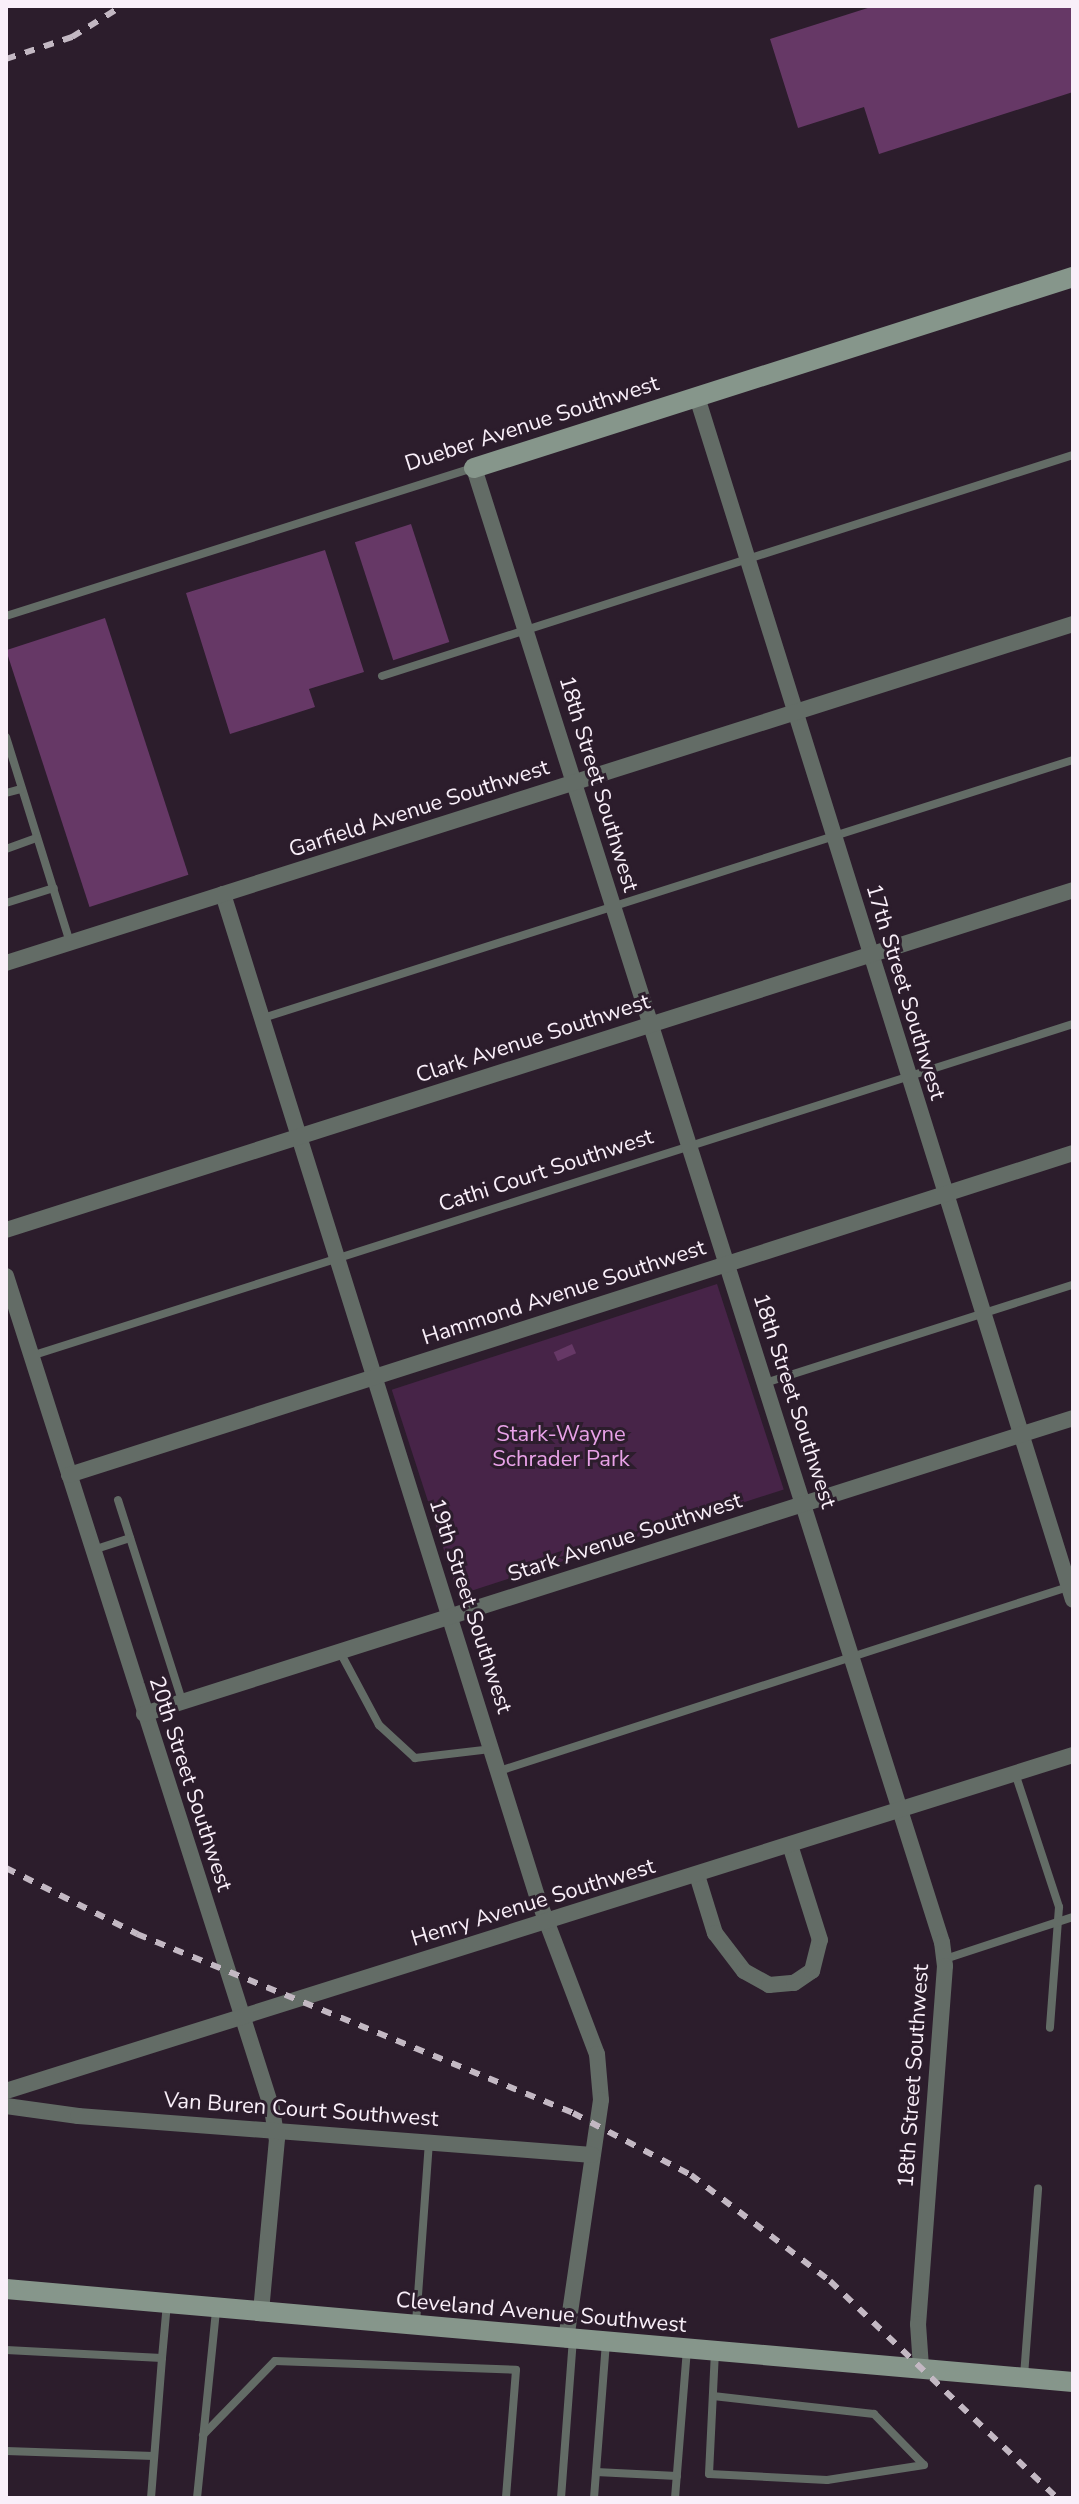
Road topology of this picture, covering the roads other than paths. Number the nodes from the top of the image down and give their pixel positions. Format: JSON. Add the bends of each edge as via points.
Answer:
{"nodes":[{"id":1,"x":1073,"y":277,"type":"edge"},
{"id":2,"x":697,"y":397,"type":"junction"},
{"id":3,"x":1073,"y":455,"type":"edge"},
{"id":4,"x":474,"y":468,"type":"junction"},
{"id":5,"x":748,"y":560,"type":"junction"},
{"id":6,"x":6,"y":616,"type":"edge"},
{"id":7,"x":1073,"y":624,"type":"edge"},
{"id":8,"x":527,"y":629,"type":"junction"},
{"id":9,"x":382,"y":676,"type":"dead end"},
{"id":10,"x":794,"y":712,"type":"junction"},
{"id":11,"x":6,"y":737,"type":"edge"},
{"id":12,"x":1073,"y":760,"type":"edge"},
{"id":13,"x":575,"y":783,"type":"junction"},
{"id":14,"x":21,"y":789,"type":"junction"},
{"id":15,"x":6,"y":793,"type":"edge"},
{"id":16,"x":833,"y":836,"type":"junction"},
{"id":17,"x":37,"y":838,"type":"junction"},
{"id":18,"x":6,"y":849,"type":"edge"},
{"id":19,"x":54,"y":888,"type":"junction"},
{"id":20,"x":1073,"y":890,"type":"edge"},
{"id":21,"x":223,"y":894,"type":"junction"},
{"id":22,"x":6,"y":903,"type":"edge"},
{"id":23,"x":613,"y":907,"type":"junction"},
{"id":24,"x":70,"y":943,"type":"junction"},
{"id":25,"x":870,"y":954,"type":"junction"},
{"id":26,"x":6,"y":963,"type":"edge"},
{"id":27,"x":263,"y":1018,"type":"junction"},
{"id":28,"x":1073,"y":1024,"type":"edge"},
{"id":29,"x":650,"y":1025,"type":"junction"},
{"id":30,"x":909,"y":1075,"type":"junction"},
{"id":31,"x":300,"y":1137,"type":"junction"},
{"id":32,"x":689,"y":1144,"type":"junction"},
{"id":33,"x":1073,"y":1153,"type":"edge"},
{"id":34,"x":944,"y":1196,"type":"junction"},
{"id":35,"x":6,"y":1230,"type":"edge"},
{"id":36,"x":336,"y":1257,"type":"junction"},
{"id":37,"x":727,"y":1264,"type":"junction"},
{"id":38,"x":6,"y":1276,"type":"edge"},
{"id":39,"x":1073,"y":1285,"type":"edge"},
{"id":40,"x":982,"y":1314,"type":"junction"},
{"id":41,"x":31,"y":1356,"type":"junction"},
{"id":42,"x":374,"y":1376,"type":"junction"},
{"id":43,"x":765,"y":1383,"type":"junction"},
{"id":44,"x":1073,"y":1418,"type":"edge"},
{"id":45,"x":1020,"y":1435,"type":"junction"},
{"id":46,"x":69,"y":1475,"type":"junction"},
{"id":47,"x":118,"y":1500,"type":"dead end"},
{"id":48,"x":804,"y":1504,"type":"junction"},
{"id":49,"x":130,"y":1538,"type":"junction"},
{"id":50,"x":92,"y":1550,"type":"junction"},
{"id":51,"x":1072,"y":1591,"type":"edge"},
{"id":52,"x":450,"y":1617,"type":"junction"},
{"id":53,"x":340,"y":1652,"type":"junction"},
{"id":54,"x":852,"y":1657,"type":"junction"},
{"id":55,"x":183,"y":1702,"type":"junction"},
{"id":56,"x":144,"y":1714,"type":"junction"},
{"id":57,"x":492,"y":1749,"type":"junction"},
{"id":58,"x":1073,"y":1755,"type":"edge"},
{"id":59,"x":499,"y":1771,"type":"junction"},
{"id":60,"x":1015,"y":1773,"type":"junction"},
{"id":61,"x":900,"y":1810,"type":"junction"},
{"id":62,"x":790,"y":1845,"type":"junction"},
{"id":63,"x":697,"y":1875,"type":"junction"},
{"id":64,"x":1073,"y":1917,"type":"edge"},
{"id":65,"x":1058,"y":1922,"type":"junction"},
{"id":66,"x":546,"y":1923,"type":"junction"},
{"id":67,"x":945,"y":1959,"type":"junction"},
{"id":68,"x":242,"y":2017,"type":"junction"},
{"id":69,"x":1050,"y":2028,"type":"dead end"},
{"id":70,"x":6,"y":2091,"type":"edge"},
{"id":71,"x":6,"y":2106,"type":"edge"},
{"id":72,"x":277,"y":2130,"type":"junction"},
{"id":73,"x":429,"y":2141,"type":"junction"},
{"id":74,"x":593,"y":2155,"type":"junction"},
{"id":75,"x":1038,"y":2189,"type":"dead end"},
{"id":76,"x":6,"y":2289,"type":"edge"},
{"id":77,"x":167,"y":2303,"type":"junction"},
{"id":78,"x":216,"y":2309,"type":"junction"},
{"id":79,"x":261,"y":2313,"type":"junction"},
{"id":80,"x":416,"y":2326,"type":"junction"},
{"id":81,"x":570,"y":2339,"type":"junction"},
{"id":82,"x":606,"y":2342,"type":"junction"},
{"id":83,"x":687,"y":2349,"type":"junction"},
{"id":84,"x":6,"y":2350,"type":"edge"},
{"id":85,"x":715,"y":2351,"type":"junction"},
{"id":86,"x":162,"y":2358,"type":"junction"},
{"id":87,"x":921,"y":2367,"type":"junction"},
{"id":88,"x":1024,"y":2376,"type":"junction"},
{"id":89,"x":1073,"y":2382,"type":"edge"},
{"id":90,"x":713,"y":2396,"type":"junction"},
{"id":91,"x":203,"y":2435,"type":"junction"},
{"id":92,"x":6,"y":2451,"type":"edge"},
{"id":93,"x":154,"y":2456,"type":"junction"},
{"id":94,"x":596,"y":2472,"type":"junction"},
{"id":95,"x":677,"y":2476,"type":"junction"},
{"id":96,"x":151,"y":2498,"type":"edge"},
{"id":97,"x":197,"y":2498,"type":"edge"},
{"id":98,"x":506,"y":2498,"type":"edge"},
{"id":99,"x":561,"y":2498,"type":"edge"},
{"id":100,"x":594,"y":2498,"type":"edge"},
{"id":101,"x":675,"y":2498,"type":"edge"}],
"edges":[{"from":1,"to":2,"type":"main road","name":"Dueber Avenue Southwest"},
{"from":2,"to":4,"type":"main road","name":"Dueber Avenue Southwest"},
{"from":2,"to":5,"type":"street","name":"17th Street Southwest"},
{"from":3,"to":5,"type":"lane"},
{"from":4,"to":6,"type":"lane","name":"Dueber Avenue Southwest"},
{"from":4,"to":8,"type":"street","name":"18th Street Southwest"},
{"from":5,"to":8,"type":"lane"},
{"from":5,"to":10,"type":"street","name":"17th Street Southwest"},
{"from":7,"to":10,"type":"street","name":"Garfield Avenue Southwest"},
{"from":8,"to":9,"type":"lane"},
{"from":8,"to":13,"type":"street","name":"18th Street Southwest"},
{"from":10,"to":13,"type":"street","name":"Garfield Avenue Southwest"},
{"from":10,"to":16,"type":"street","name":"17th Street Southwest"},
{"from":11,"to":14,"type":"lane"},
{"from":12,"to":16,"type":"lane"},
{"from":13,"to":21,"type":"street","name":"Garfield Avenue Southwest"},
{"from":13,"to":23,"type":"street","name":"18th Street Southwest"},
{"from":14,"to":15,"type":"lane"},
{"from":14,"to":17,"type":"lane"},
{"from":16,"to":23,"type":"lane"},
{"from":16,"to":25,"type":"street","name":"17th Street Southwest"},
{"from":17,"to":18,"type":"lane"},
{"from":17,"to":19,"type":"lane"},
{"from":19,"to":22,"type":"lane"},
{"from":19,"to":24,"type":"lane"},
{"from":20,"to":25,"type":"street","name":"Clark Avenue Southwest"},
{"from":21,"to":24,"type":"street","name":"Garfield Avenue Southwest"},
{"from":21,"to":27,"type":"street","name":"19th Street Southwest"},
{"from":23,"to":27,"type":"lane"},
{"from":23,"to":29,"type":"street","name":"18th Street Southwest"},
{"from":24,"to":26,"type":"street","name":"Garfield Avenue Southwest"},
{"from":25,"to":29,"type":"street","name":"Clark Avenue Southwest"},
{"from":25,"to":30,"type":"street","name":"17th Street Southwest"},
{"from":27,"to":31,"type":"street","name":"19th Street Southwest"},
{"from":28,"to":30,"type":"lane","name":"Cathi Court Southwest"},
{"from":29,"to":31,"type":"street","name":"Clark Avenue Southwest"},
{"from":29,"to":32,"type":"street","name":"18th Street Southwest"},
{"from":30,"to":32,"type":"lane","name":"Cathi Court Southwest"},
{"from":30,"to":34,"type":"street","name":"17th Street Southwest"},
{"from":31,"to":35,"type":"street","name":"Clark Avenue Southwest"},
{"from":31,"to":36,"type":"street","name":"19th Street Southwest"},
{"from":32,"to":36,"type":"lane","name":"Cathi Court Southwest"},
{"from":32,"to":37,"type":"street","name":"18th Street Southwest"},
{"from":33,"to":34,"type":"street","name":"Hammond Avenue Southwest"},
{"from":34,"to":37,"type":"street","name":"Hammond Avenue Southwest"},
{"from":34,"to":40,"type":"street","name":"17th Street Southwest"},
{"from":36,"to":41,"type":"lane","name":"Cathi Court Southwest"},
{"from":36,"to":42,"type":"street","name":"19th Street Southwest"},
{"from":37,"to":42,"type":"street","name":"Hammond Avenue Southwest"},
{"from":37,"to":43,"type":"street","name":"18th Street Southwest"},
{"from":38,"to":41,"type":"street","name":"20th Street Southwest"},
{"from":39,"to":40,"type":"lane"},
{"from":40,"to":43,"type":"lane"},
{"from":40,"to":45,"type":"street","name":"17th Street Southwest"},
{"from":41,"to":46,"type":"street","name":"20th Street Southwest"},
{"from":42,"to":46,"type":"street","name":"Hammond Avenue Southwest"},
{"from":42,"to":52,"type":"street","name":"19th Street Southwest"},
{"from":43,"to":48,"type":"street","name":"18th Street Southwest"},
{"from":44,"to":45,"type":"street","name":"Stark Avenue Southwest"},
{"from":45,"to":48,"type":"street","name":"Stark Avenue Southwest"},
{"from":45,"to":51,"type":"street","name":"17th Street Southwest"},
{"from":46,"to":50,"type":"street","name":"20th Street Southwest"},
{"from":47,"to":49,"type":"lane"},
{"from":48,"to":52,"type":"street","name":"Stark Avenue Southwest"},
{"from":48,"to":54,"type":"street","name":"18th Street Southwest"},
{"from":49,"to":50,"type":"lane"},
{"from":49,"to":55,"type":"lane"},
{"from":50,"to":56,"type":"street","name":"20th Street Southwest"},
{"from":51,"to":54,"type":"lane"},
{"from":52,"to":53,"type":"street","name":"Stark Avenue Southwest"},
{"from":52,"to":57,"type":"street","name":"19th Street Southwest"},
{"from":53,"to":55,"type":"street","name":"Stark Avenue Southwest"},
{"from":53,"to":57,"type":"lane","via":[[379,1725],[415,1758]]},
{"from":54,"to":59,"type":"lane"},
{"from":54,"to":61,"type":"street","name":"18th Street Southwest"},
{"from":55,"to":56,"type":"street","name":"Stark Avenue Southwest"},
{"from":56,"to":68,"type":"street","name":"20th Street Southwest"},
{"from":57,"to":59,"type":"street","name":"19th Street Southwest"},
{"from":58,"to":60,"type":"street","name":"Henry Avenue Southwest"},
{"from":59,"to":66,"type":"street","name":"19th Street Southwest"},
{"from":60,"to":61,"type":"street","name":"Henry Avenue Southwest"},
{"from":60,"to":65,"type":"lane","via":[[1059,1907]]},
{"from":61,"to":62,"type":"street","name":"Henry Avenue Southwest"},
{"from":61,"to":67,"type":"street","name":"18th Street Southwest"},
{"from":62,"to":63,"type":"street","name":"Henry Avenue Southwest"},
{"from":62,"to":63,"type":"street","via":[[820,1940],[812,1971],[794,1983],[761,1983],[744,1971],[715,1933]]},
{"from":63,"to":66,"type":"street","name":"Henry Avenue Southwest"},
{"from":64,"to":65,"type":"lane"},
{"from":65,"to":67,"type":"lane"},
{"from":65,"to":69,"type":"lane"},
{"from":66,"to":68,"type":"street","name":"Henry Avenue Southwest"},
{"from":66,"to":74,"type":"street","name":"19th Street Southwest","via":[[600,2066]]},
{"from":67,"to":87,"type":"street","name":"18th Street Southwest","via":[[918,2324]]},
{"from":68,"to":70,"type":"street","name":"Henry Avenue Southwest"},
{"from":68,"to":72,"type":"street","name":"20th Street Southwest"},
{"from":71,"to":72,"type":"street","name":"Van Buren Court Southwest"},
{"from":72,"to":73,"type":"street","name":"Van Buren Court Southwest"},
{"from":72,"to":79,"type":"street","name":"20th Street Southwest"},
{"from":73,"to":74,"type":"street","name":"Van Buren Court Southwest"},
{"from":73,"to":80,"type":"lane"},
{"from":74,"to":81,"type":"street","name":"19th Street Southwest"},
{"from":75,"to":88,"type":"lane"},
{"from":76,"to":77,"type":"main road","name":"Cleveland Avenue Southwest"},
{"from":77,"to":78,"type":"main road","name":"Cleveland Avenue Southwest"},
{"from":77,"to":86,"type":"lane"},
{"from":78,"to":79,"type":"main road","name":"Cleveland Avenue Southwest"},
{"from":78,"to":91,"type":"lane"},
{"from":79,"to":80,"type":"main road","name":"Cleveland Avenue Southwest"},
{"from":80,"to":81,"type":"main road","name":"Cleveland Avenue Southwest"},
{"from":81,"to":82,"type":"main road","name":"Cleveland Avenue Southwest"},
{"from":81,"to":99,"type":"lane"},
{"from":82,"to":83,"type":"main road","name":"Cleveland Avenue Southwest"},
{"from":82,"to":94,"type":"lane"},
{"from":83,"to":85,"type":"main road","name":"Cleveland Avenue Southwest"},
{"from":83,"to":95,"type":"lane"},
{"from":84,"to":86,"type":"lane"},
{"from":85,"to":87,"type":"main road","name":"Cleveland Avenue Southwest"},
{"from":85,"to":90,"type":"lane"},
{"from":86,"to":93,"type":"lane"},
{"from":87,"to":88,"type":"main road","name":"Cleveland Avenue Southwest"},
{"from":88,"to":89,"type":"main road","name":"Cleveland Avenue Southwest"},
{"from":90,"to":90,"type":"lane","via":[[709,2474],[827,2480],[924,2465],[874,2414]]},
{"from":91,"to":97,"type":"lane"},
{"from":91,"to":98,"type":"lane","via":[[275,2361],[516,2370]]},
{"from":92,"to":93,"type":"lane"},
{"from":93,"to":96,"type":"lane"},
{"from":94,"to":95,"type":"lane"},
{"from":94,"to":100,"type":"lane"},
{"from":95,"to":101,"type":"lane"}]}
